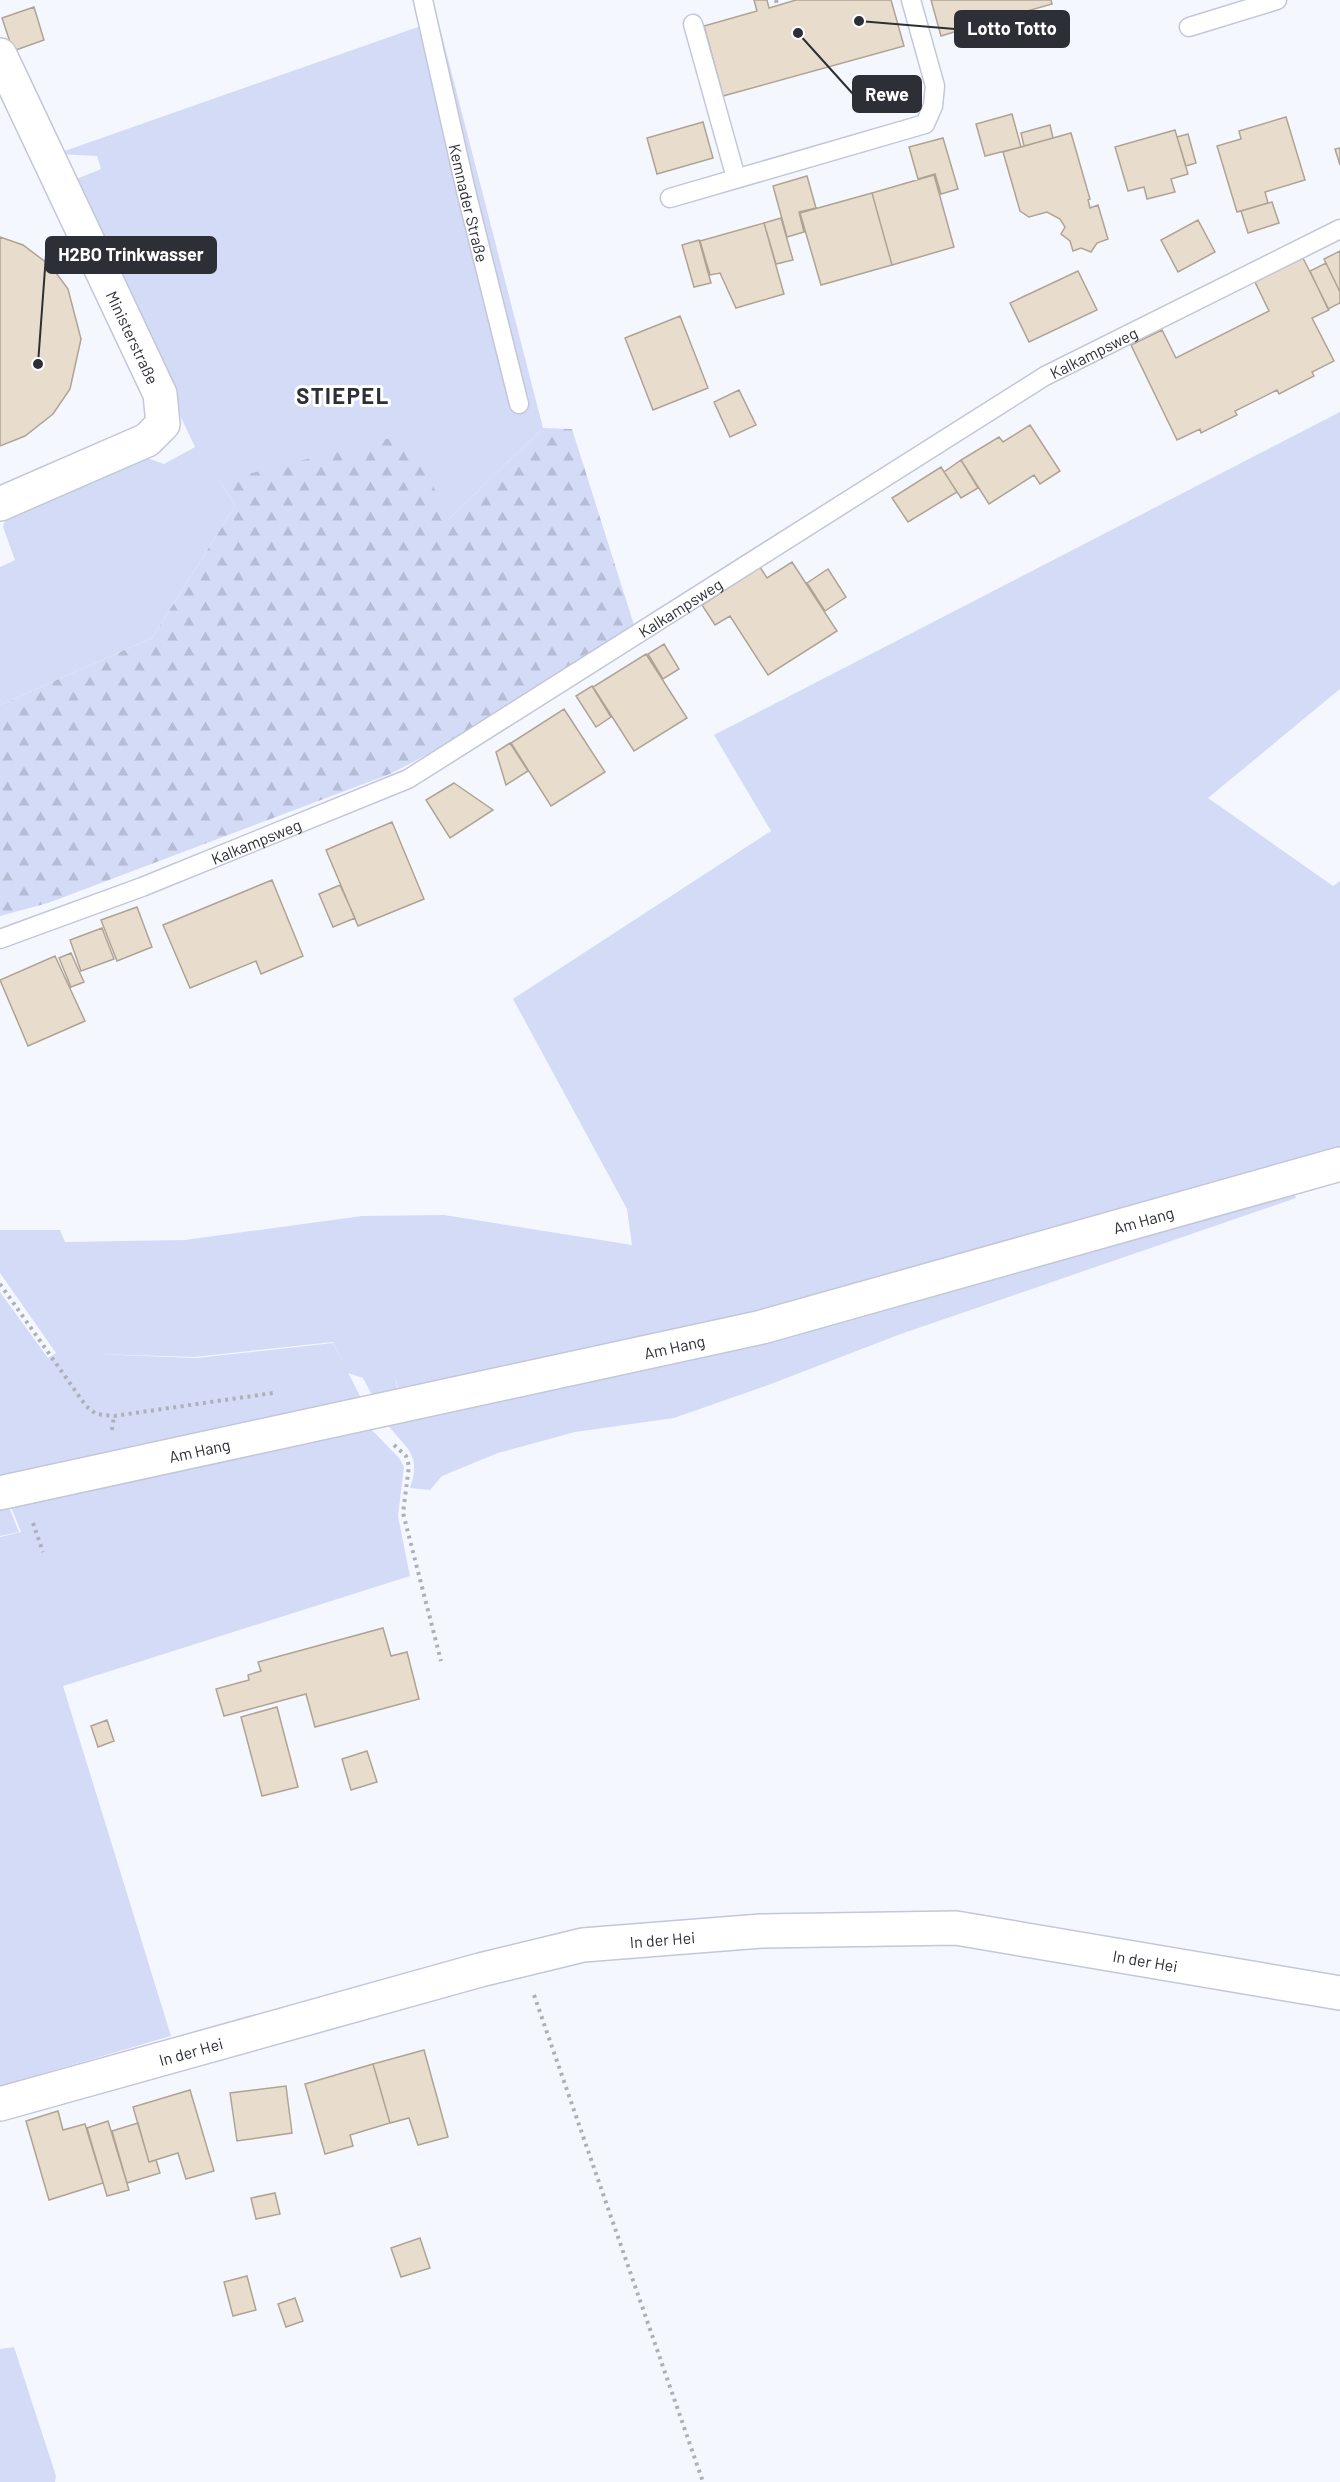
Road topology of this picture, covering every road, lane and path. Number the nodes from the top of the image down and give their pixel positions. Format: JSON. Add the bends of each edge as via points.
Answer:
{"nodes":[{"id":1,"x":423,"y":0,"type":"edge"},
{"id":2,"x":911,"y":0,"type":"edge"},
{"id":3,"x":1276,"y":0,"type":"edge"},
{"id":4,"x":693,"y":24,"type":"dead end"},
{"id":5,"x":1189,"y":27,"type":"dead end"},
{"id":6,"x":0,"y":55,"type":"edge"},
{"id":7,"x":736,"y":178,"type":"junction"},
{"id":8,"x":670,"y":198,"type":"dead end"},
{"id":9,"x":1340,"y":229,"type":"edge"},
{"id":10,"x":519,"y":404,"type":"dead end"},
{"id":11,"x":0,"y":504,"type":"edge"},
{"id":12,"x":0,"y":939,"type":"edge"},
{"id":13,"x":1340,"y":1164,"type":"edge"},
{"id":14,"x":0,"y":1284,"type":"edge"},
{"id":15,"x":373,"y":1412,"type":"junction"},
{"id":16,"x":135,"y":1413,"type":"dead end"},
{"id":17,"x":0,"y":1493,"type":"edge"},
{"id":18,"x":441,"y":1661,"type":"dead end"},
{"id":19,"x":522,"y":1960,"type":"junction"},
{"id":20,"x":1340,"y":1993,"type":"edge"},
{"id":21,"x":0,"y":2104,"type":"edge"},
{"id":22,"x":703,"y":2482,"type":"edge"}],
"edges":[{"from":1,"to":10,"type":"lane","name":"Kemnader Straße"},
{"from":2,"to":7,"type":"lane","via":[[935,86],[933,106],[925,124]]},
{"from":3,"to":5,"type":"lane"},
{"from":4,"to":7,"type":"lane"},
{"from":6,"to":11,"type":"street","name":"Ministerstraße","via":[[160,394],[163,424],[147,440]]},
{"from":7,"to":8,"type":"lane"},
{"from":9,"to":12,"type":"lane","name":"Kalkampsweg","via":[[1045,376],[408,779]]},
{"from":13,"to":15,"type":"street","name":"Am Hang","via":[[762,1327]]},
{"from":14,"to":16,"type":"path","via":[[86,1406],[96,1414]]},
{"from":15,"to":17,"type":"street","name":"Am Hang"},
{"from":15,"to":18,"type":"path","via":[[384,1435],[405,1456],[409,1466],[403,1513]]},
{"from":19,"to":20,"type":"street","name":"In der Hei","via":[[583,1945],[761,1931],[956,1928]]},
{"from":19,"to":21,"type":"street","name":"In der Hei"},
{"from":19,"to":22,"type":"path"}]}
